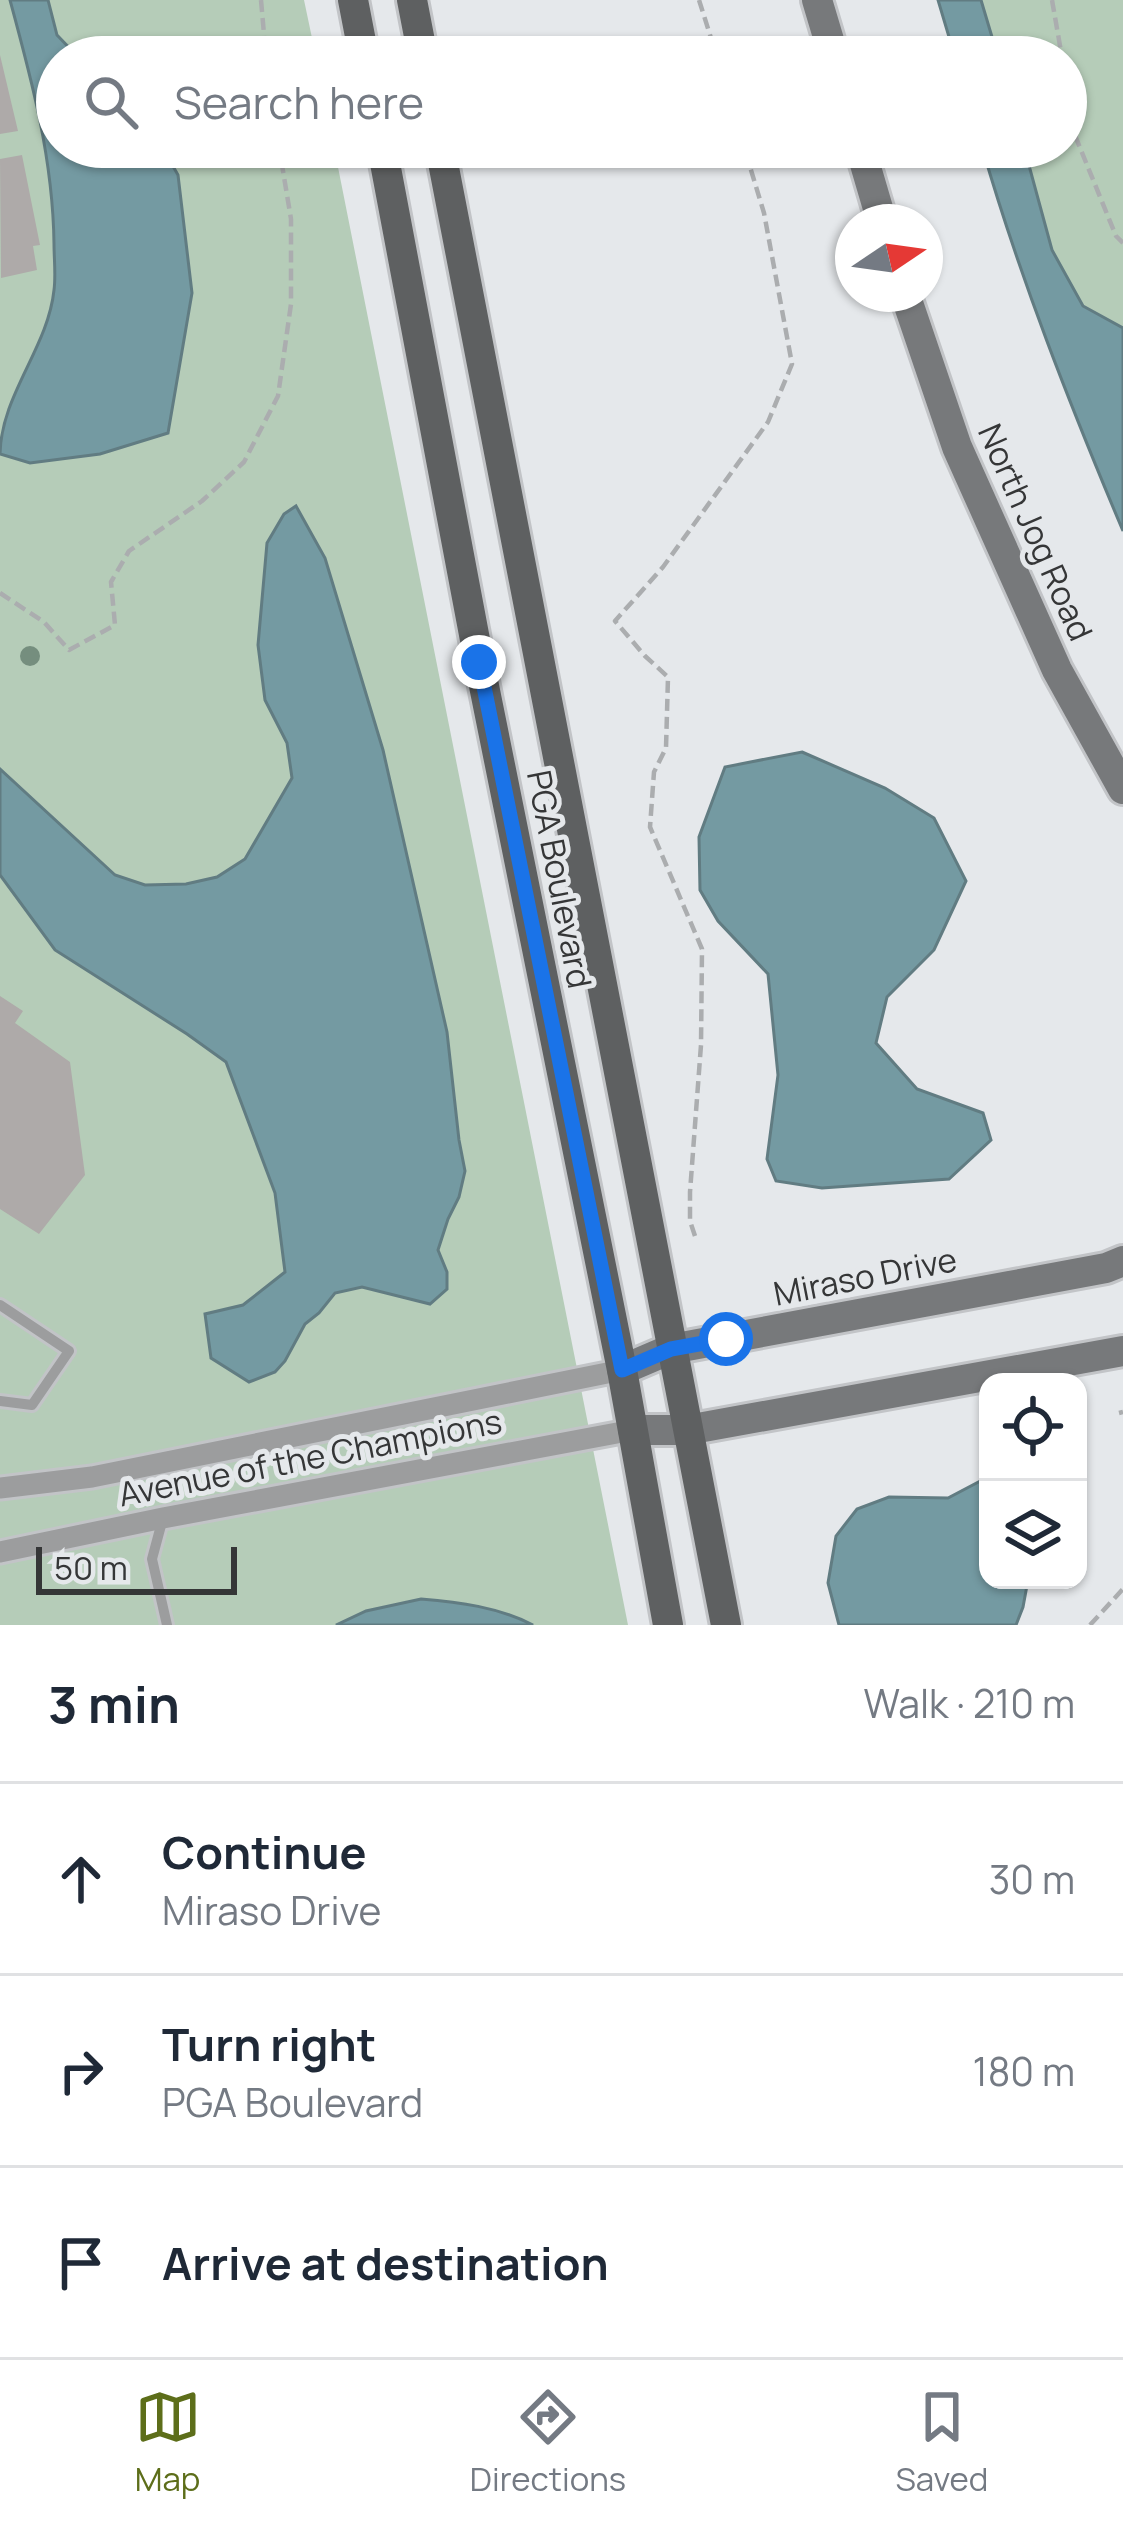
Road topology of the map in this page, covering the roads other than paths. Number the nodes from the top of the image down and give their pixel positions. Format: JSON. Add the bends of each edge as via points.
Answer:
{"nodes":[{"id":1,"x":353,"y":0,"type":"edge"},
{"id":2,"x":412,"y":0,"type":"edge"},
{"id":3,"x":817,"y":0,"type":"edge"},
{"id":4,"x":360,"y":36,"type":"edge"},
{"id":5,"x":419,"y":36,"type":"edge"},
{"id":6,"x":828,"y":36,"type":"edge"},
{"id":7,"x":386,"y":168,"type":"edge"},
{"id":8,"x":444,"y":168,"type":"edge"},
{"id":9,"x":866,"y":168,"type":"edge"},
{"id":10,"x":876,"y":204,"type":"edge"},
{"id":11,"x":911,"y":312,"type":"edge"},
{"id":12,"x":1123,"y":789,"type":"edge"},
{"id":13,"x":1123,"y":1261,"type":"edge"},
{"id":14,"x":0,"y":1305,"type":"edge"},
{"id":15,"x":671,"y":1349,"type":"junction"},
{"id":16,"x":1123,"y":1351,"type":"edge"},
{"id":17,"x":622,"y":1370,"type":"junction"},
{"id":18,"x":0,"y":1401,"type":"edge"},
{"id":19,"x":633,"y":1430,"type":"junction"},
{"id":20,"x":687,"y":1430,"type":"junction"},
{"id":21,"x":0,"y":1488,"type":"edge"},
{"id":22,"x":163,"y":1518,"type":"junction"},
{"id":23,"x":0,"y":1552,"type":"edge"},
{"id":24,"x":167,"y":1625,"type":"edge"},
{"id":25,"x":668,"y":1625,"type":"edge"},
{"id":26,"x":726,"y":1625,"type":"edge"}],
"edges":[{"from":1,"to":4,"type":"main road"},
{"from":2,"to":5,"type":"main road"},
{"from":3,"to":6,"type":"street"},
{"from":7,"to":17,"type":"main road","name":"PGA Boulevard"},
{"from":8,"to":15,"type":"main road","name":"PGA Boulevard"},
{"from":9,"to":10,"type":"street"},
{"from":11,"to":12,"type":"street","name":"North Jog Road","via":[[957,447],[1057,670]]},
{"from":13,"to":15,"type":"street","name":"Miraso Drive"},
{"from":14,"to":18,"type":"lane","via":[[69,1352],[32,1405]]},
{"from":15,"to":17,"type":"street","name":"Miraso Drive"},
{"from":15,"to":20,"type":"main road","name":"PGA Boulevard"},
{"from":16,"to":20,"type":"street"},
{"from":17,"to":19,"type":"main road","name":"PGA Boulevard"},
{"from":17,"to":21,"type":"street","name":"Avenue of the Champions","via":[[92,1477]]},
{"from":19,"to":20,"type":"street"},
{"from":19,"to":22,"type":"street","name":"Avenue of the Champions"},
{"from":19,"to":25,"type":"main road","name":"PGA Boulevard"},
{"from":20,"to":26,"type":"main road","name":"PGA Boulevard"},
{"from":22,"to":23,"type":"street","name":"Avenue of the Champions"},
{"from":22,"to":24,"type":"lane","via":[[152,1559]]}]}
